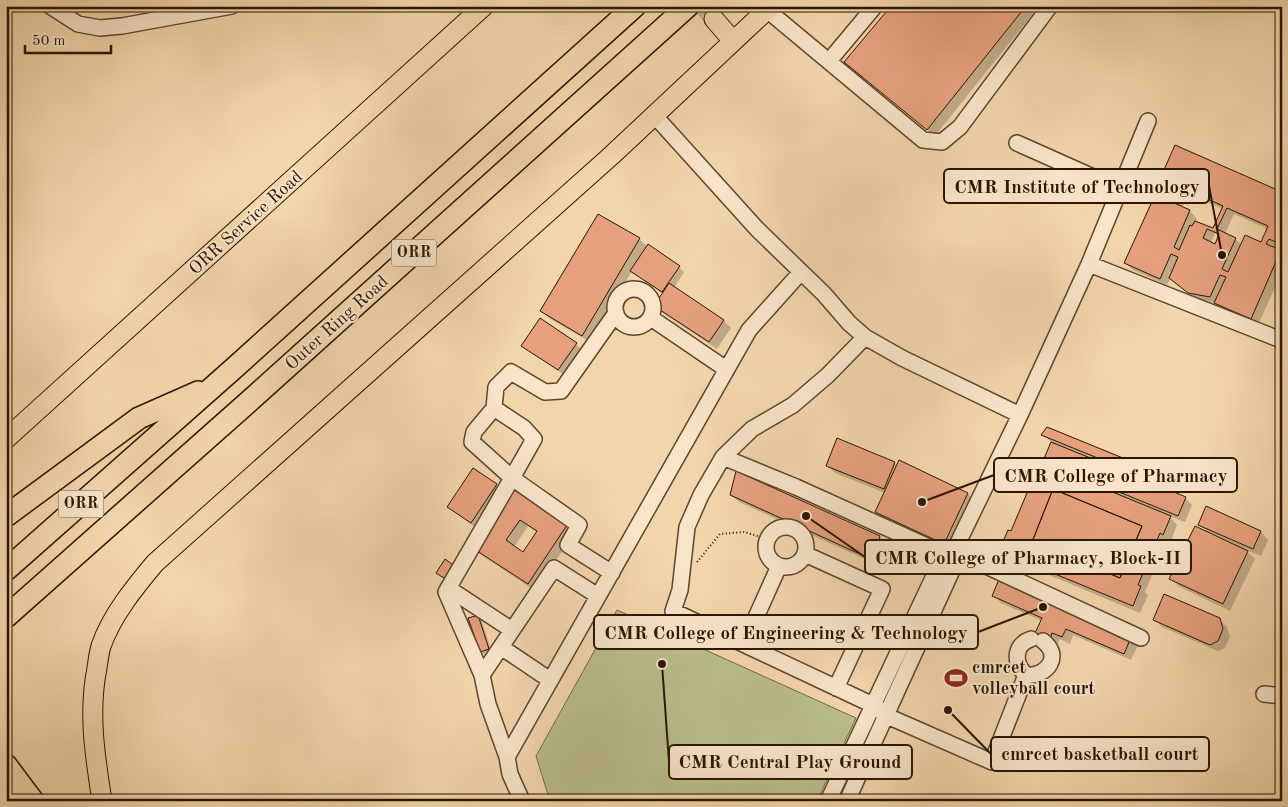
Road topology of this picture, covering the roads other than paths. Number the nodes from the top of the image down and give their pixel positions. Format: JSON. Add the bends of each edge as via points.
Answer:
{"nodes":[{"id":1,"x":50,"y":6,"type":"edge"},
{"id":2,"x":232,"y":6,"type":"edge"},
{"id":3,"x":484,"y":6,"type":"edge"},
{"id":4,"x":635,"y":6,"type":"edge"},
{"id":5,"x":688,"y":6,"type":"edge"},
{"id":6,"x":875,"y":6,"type":"edge"},
{"id":7,"x":1050,"y":6,"type":"edge"},
{"id":8,"x":769,"y":8,"type":"edge"},
{"id":9,"x":714,"y":19,"type":"tunnel mouth"},
{"id":10,"x":733,"y":41,"type":"junction"},
{"id":11,"x":829,"y":61,"type":"junction"},
{"id":12,"x":654,"y":115,"type":"junction"},
{"id":13,"x":1148,"y":121,"type":"dead end"},
{"id":14,"x":1017,"y":143,"type":"dead end"},
{"id":15,"x":1120,"y":189,"type":"junction"},
{"id":16,"x":1089,"y":264,"type":"junction"},
{"id":17,"x":801,"y":272,"type":"junction"},
{"id":18,"x":616,"y":313,"type":"junction"},
{"id":19,"x":651,"y":318,"type":"junction"},
{"id":20,"x":865,"y":337,"type":"junction"},
{"id":21,"x":1281,"y":340,"type":"edge"},
{"id":22,"x":726,"y":369,"type":"junction"},
{"id":23,"x":217,"y":383,"type":"junction"},
{"id":24,"x":494,"y":408,"type":"junction"},
{"id":25,"x":1020,"y":415,"type":"junction"},
{"id":26,"x":6,"y":439,"type":"edge"},
{"id":27,"x":724,"y":457,"type":"junction"},
{"id":28,"x":512,"y":478,"type":"junction"},
{"id":29,"x":6,"y":516,"type":"edge"},
{"id":30,"x":576,"y":550,"type":"junction"},
{"id":31,"x":805,"y":554,"type":"junction"},
{"id":32,"x":952,"y":554,"type":"junction"},
{"id":33,"x":779,"y":566,"type":"junction"},
{"id":34,"x":6,"y":570,"type":"edge"},
{"id":35,"x":561,"y":573,"type":"junction"},
{"id":36,"x":612,"y":573,"type":"junction"},
{"id":37,"x":448,"y":588,"type":"junction"},
{"id":38,"x":598,"y":596,"type":"junction"},
{"id":39,"x":6,"y":617,"type":"edge"},
{"id":40,"x":512,"y":630,"type":"junction"},
{"id":41,"x":1141,"y":638,"type":"dead end"},
{"id":42,"x":744,"y":644,"type":"junction"},
{"id":43,"x":500,"y":647,"type":"junction"},
{"id":44,"x":482,"y":675,"type":"junction"},
{"id":45,"x":1026,"y":675,"type":"junction"},
{"id":46,"x":550,"y":680,"type":"junction"},
{"id":47,"x":836,"y":688,"type":"junction"},
{"id":48,"x":1264,"y":694,"type":"dead end"},
{"id":49,"x":1282,"y":696,"type":"edge"},
{"id":50,"x":873,"y":705,"type":"junction"},
{"id":51,"x":886,"y":716,"type":"junction"},
{"id":52,"x":507,"y":757,"type":"junction"},
{"id":53,"x":6,"y":765,"type":"edge"},
{"id":54,"x":32,"y":801,"type":"edge"},
{"id":55,"x":102,"y":801,"type":"edge"},
{"id":56,"x":522,"y":801,"type":"edge"},
{"id":57,"x":828,"y":801,"type":"edge"},
{"id":58,"x":847,"y":801,"type":"edge"}],
"edges":[{"from":1,"to":2,"type":"street","via":[[78,24],[100,28]]},
{"from":3,"to":26,"type":"main road","name":"ORR Service Road"},
{"from":4,"to":23,"type":"highway","name":"Outer Ring Road","number":"ORR"},
{"from":5,"to":39,"type":"highway","name":"Outer Ring Road","number":"ORR"},
{"from":6,"to":11,"type":"street"},
{"from":7,"to":11,"type":"street","via":[[960,127],[942,142],[924,140]]},
{"from":8,"to":10,"type":"main road"},
{"from":8,"to":11,"type":"street"},
{"from":9,"to":10,"type":"main road"},
{"from":10,"to":12,"type":"main road"},
{"from":12,"to":17,"type":"street","via":[[757,229]]},
{"from":12,"to":55,"type":"main road","via":[[155,563],[138,583],[116,614],[101,646],[93,688],[92,735]]},
{"from":13,"to":15,"type":"street"},
{"from":14,"to":15,"type":"street"},
{"from":15,"to":16,"type":"street"},
{"from":16,"to":21,"type":"street"},
{"from":16,"to":25,"type":"street"},
{"from":17,"to":20,"type":"street"},
{"from":17,"to":22,"type":"street","via":[[748,330]]},
{"from":18,"to":19,"type":"street","via":[[622,322],[632,327],[643,325]]},
{"from":18,"to":19,"type":"street","via":[[616,302],[622,293],[637,289],[651,297],[654,307]]},
{"from":18,"to":24,"type":"street","via":[[561,390],[545,392],[511,372],[496,387]]},
{"from":19,"to":22,"type":"street"},
{"from":20,"to":25,"type":"street"},
{"from":20,"to":27,"type":"street","via":[[793,405],[752,429]]},
{"from":22,"to":36,"type":"street"},
{"from":23,"to":29,"type":"highway","via":[[139,418]]},
{"from":23,"to":34,"type":"highway","name":"Outer Ring Road","number":"ORR"},
{"from":24,"to":28,"type":"street","via":[[474,432],[472,442]]},
{"from":24,"to":28,"type":"street","via":[[524,428],[534,439]]},
{"from":25,"to":32,"type":"street"},
{"from":27,"to":32,"type":"street"},
{"from":27,"to":42,"type":"street","via":[[701,495],[687,527],[680,590],[673,611]]},
{"from":28,"to":30,"type":"street","via":[[579,525],[568,545]]},
{"from":28,"to":37,"type":"street"},
{"from":30,"to":35,"type":"street"},
{"from":30,"to":36,"type":"street"},
{"from":31,"to":33,"type":"street","via":[[799,563]]},
{"from":31,"to":33,"type":"street","via":[[806,544],[794,528],[774,531],[766,550],[770,560]]},
{"from":31,"to":47,"type":"street","via":[[882,589]]},
{"from":32,"to":41,"type":"street"},
{"from":32,"to":50,"type":"street","via":[[941,561]]},
{"from":32,"to":51,"type":"street","via":[[954,566]]},
{"from":33,"to":42,"type":"street"},
{"from":35,"to":38,"type":"street"},
{"from":35,"to":40,"type":"street","via":[[554,568]]},
{"from":36,"to":38,"type":"street"},
{"from":37,"to":40,"type":"street"},
{"from":37,"to":44,"type":"street","via":[[446,592]]},
{"from":38,"to":46,"type":"street"},
{"from":40,"to":43,"type":"street"},
{"from":42,"to":47,"type":"street"},
{"from":43,"to":44,"type":"street"},
{"from":43,"to":46,"type":"street"},
{"from":44,"to":52,"type":"street","via":[[488,704]]},
{"from":45,"to":45,"type":"street","via":[[1044,672],[1052,654],[1050,648],[1037,640],[1026,640],[1017,658],[1017,664]]},
{"from":45,"to":51,"type":"street","via":[[992,762]]},
{"from":46,"to":52,"type":"street"},
{"from":47,"to":50,"type":"street"},
{"from":48,"to":49,"type":"street"},
{"from":50,"to":51,"type":"street"},
{"from":50,"to":57,"type":"street"},
{"from":51,"to":58,"type":"street"},
{"from":52,"to":56,"type":"street","via":[[510,774]]},
{"from":53,"to":54,"type":"highway"}]}
